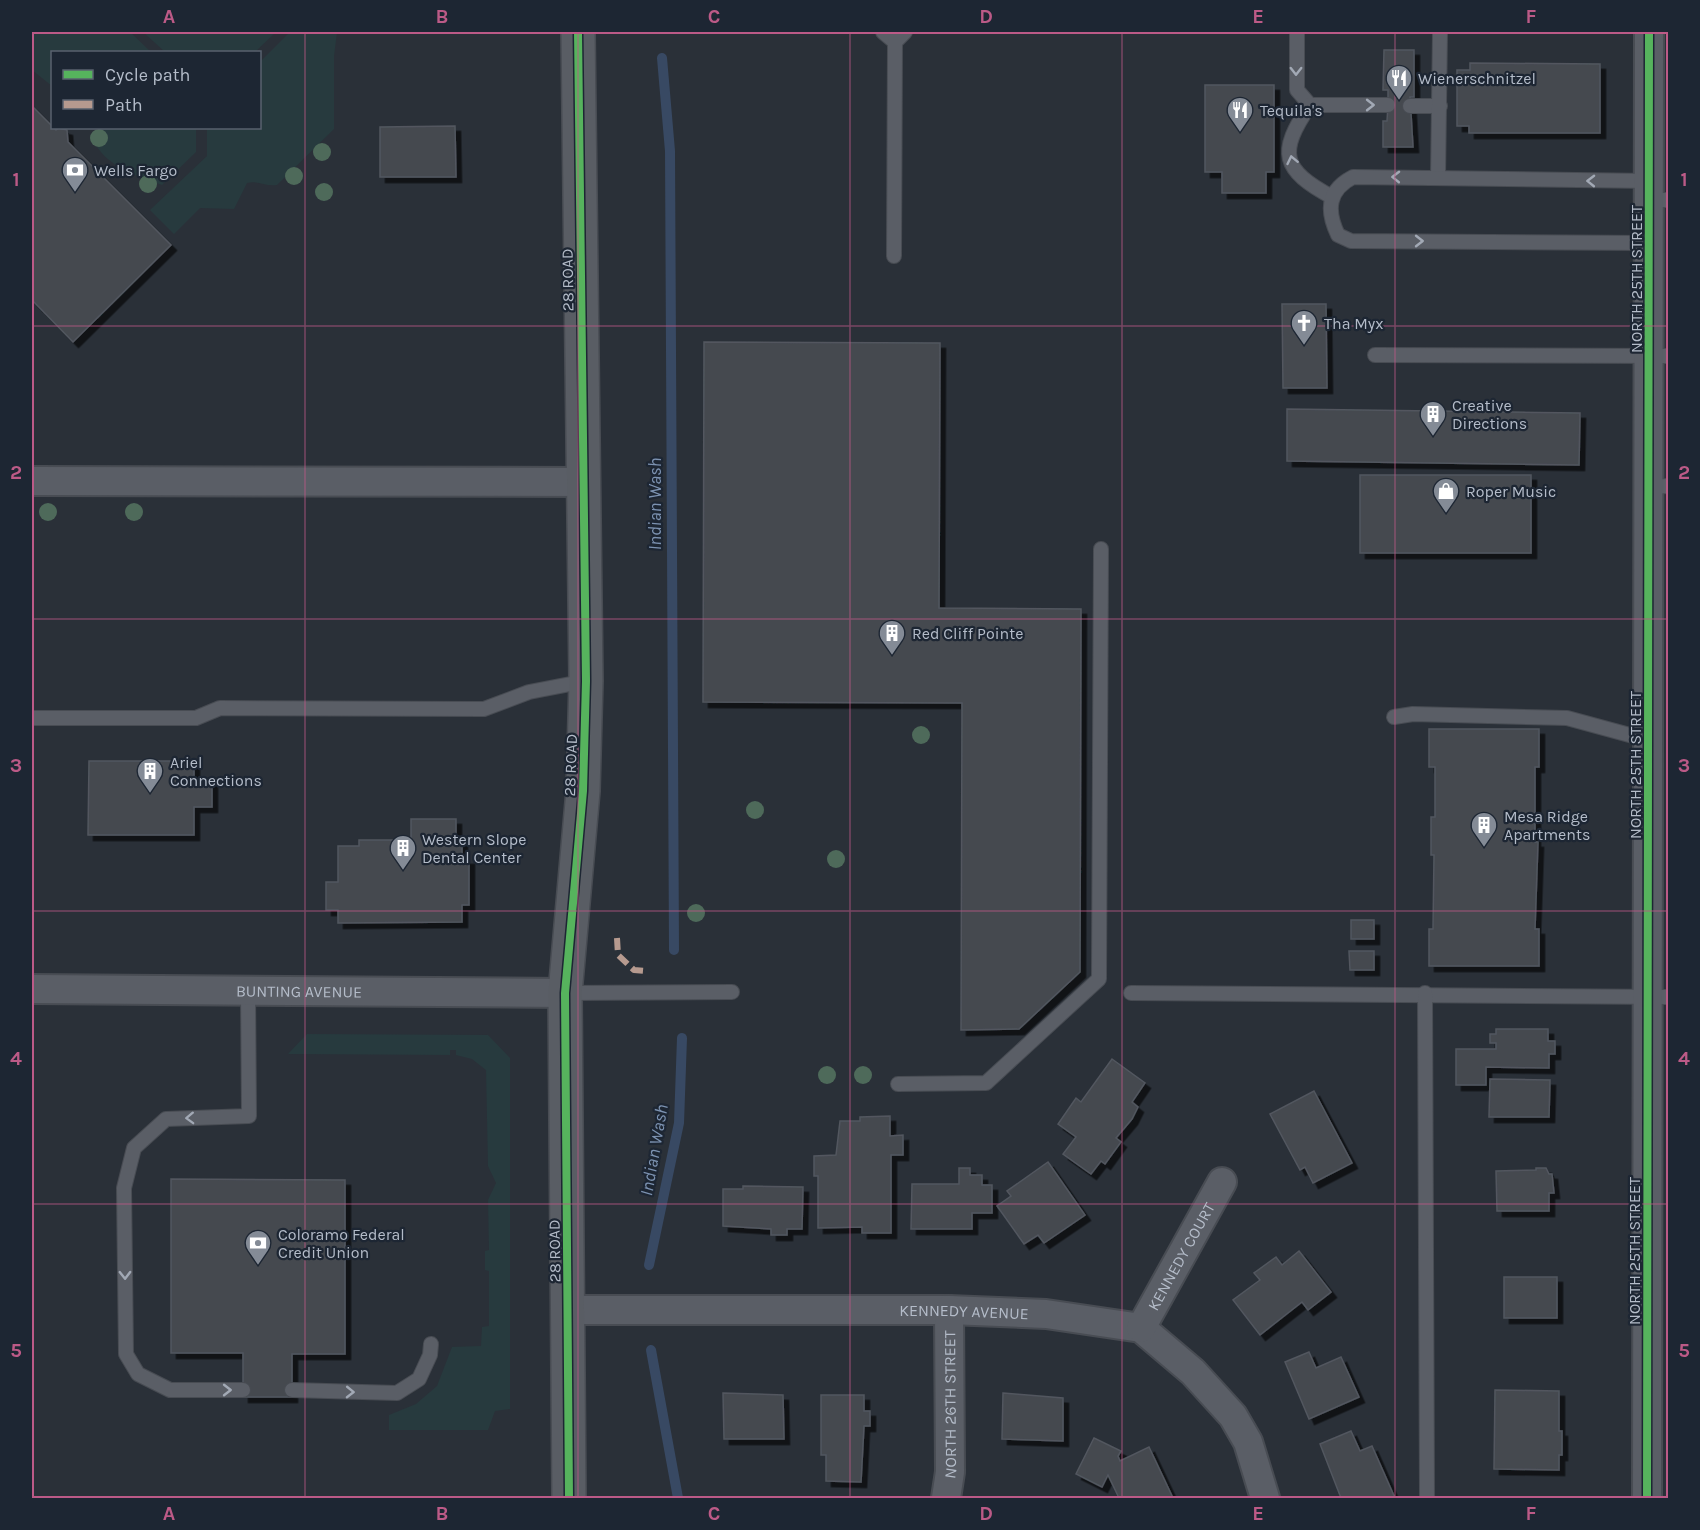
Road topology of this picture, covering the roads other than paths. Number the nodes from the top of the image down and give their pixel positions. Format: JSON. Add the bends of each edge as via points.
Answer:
{"nodes":[{"id":1,"x":578,"y":32,"type":"edge"},
{"id":2,"x":883,"y":32,"type":"edge"},
{"id":3,"x":906,"y":32,"type":"edge"},
{"id":4,"x":1297,"y":32,"type":"edge"},
{"id":5,"x":1440,"y":32,"type":"edge"},
{"id":6,"x":1649,"y":32,"type":"edge"},
{"id":7,"x":895,"y":42,"type":"junction"},
{"id":8,"x":1310,"y":105,"type":"junction"},
{"id":9,"x":1388,"y":105,"type":"dead end"},
{"id":10,"x":1410,"y":106,"type":"dead end"},
{"id":11,"x":1440,"y":106,"type":"junction"},
{"id":12,"x":1438,"y":178,"type":"junction"},
{"id":13,"x":1656,"y":194,"type":"edge"},
{"id":14,"x":1332,"y":197,"type":"junction"},
{"id":15,"x":1649,"y":243,"type":"junction"},
{"id":16,"x":894,"y":256,"type":"dead end"},
{"id":17,"x":1374,"y":356,"type":"dead end"},
{"id":18,"x":1659,"y":356,"type":"edge"},
{"id":19,"x":32,"y":481,"type":"edge"},
{"id":20,"x":585,"y":482,"type":"junction"},
{"id":21,"x":1659,"y":487,"type":"edge"},
{"id":22,"x":1101,"y":549,"type":"dead end"},
{"id":23,"x":586,"y":681,"type":"junction"},
{"id":24,"x":1394,"y":717,"type":"dead end"},
{"id":25,"x":32,"y":718,"type":"edge"},
{"id":26,"x":1658,"y":740,"type":"edge"},
{"id":27,"x":32,"y":989,"type":"edge"},
{"id":28,"x":248,"y":991,"type":"junction"},
{"id":29,"x":732,"y":992,"type":"dead end"},
{"id":30,"x":565,"y":993,"type":"junction"},
{"id":31,"x":1131,"y":993,"type":"dead end"},
{"id":32,"x":1425,"y":993,"type":"junction"},
{"id":33,"x":1658,"y":997,"type":"edge"},
{"id":34,"x":898,"y":1084,"type":"dead end"},
{"id":35,"x":1222,"y":1182,"type":"dead end"},
{"id":36,"x":568,"y":1310,"type":"junction"},
{"id":37,"x":950,"y":1310,"type":"junction"},
{"id":38,"x":1141,"y":1328,"type":"junction"},
{"id":39,"x":431,"y":1344,"type":"dead end"},
{"id":40,"x":243,"y":1390,"type":"dead end"},
{"id":41,"x":292,"y":1390,"type":"dead end"},
{"id":42,"x":569,"y":1498,"type":"edge"},
{"id":43,"x":946,"y":1498,"type":"edge"},
{"id":44,"x":1265,"y":1498,"type":"edge"},
{"id":45,"x":1426,"y":1498,"type":"edge"},
{"id":46,"x":1647,"y":1498,"type":"edge"}],
"edges":[{"from":1,"to":20,"type":"main road","name":"28 ROAD"},
{"from":2,"to":7,"type":"lane"},
{"from":3,"to":7,"type":"lane"},
{"from":4,"to":8,"type":"lane","one_way":true,"via":[[1297,90]]},
{"from":5,"to":11,"type":"lane"},
{"from":6,"to":13,"type":"street","name":"NORTH 25TH STREET"},
{"from":7,"to":16,"type":"lane"},
{"from":8,"to":9,"type":"lane","one_way":true},
{"from":14,"to":8,"type":"lane","one_way":true,"via":[[1305,182],[1294,171],[1289,157],[1295,129]]},
{"from":10,"to":11,"type":"lane"},
{"from":11,"to":12,"type":"lane"},
{"from":13,"to":12,"type":"lane","one_way":true},
{"from":12,"to":14,"type":"lane","one_way":true,"via":[[1353,177],[1338,185]]},
{"from":13,"to":15,"type":"street","name":"NORTH 25TH STREET"},
{"from":14,"to":15,"type":"lane","one_way":true,"via":[[1332,222],[1338,235],[1351,241]]},
{"from":15,"to":18,"type":"street","name":"NORTH 25TH STREET"},
{"from":17,"to":18,"type":"lane"},
{"from":18,"to":21,"type":"street","name":"NORTH 25TH STREET"},
{"from":19,"to":20,"type":"street"},
{"from":20,"to":23,"type":"main road","name":"28 ROAD"},
{"from":21,"to":26,"type":"street","name":"NORTH 25TH STREET"},
{"from":22,"to":34,"type":"lane","via":[[1099,979],[986,1083]]},
{"from":23,"to":25,"type":"lane","via":[[529,692],[484,709],[220,708],[196,718]]},
{"from":23,"to":30,"type":"main road","name":"28 ROAD","via":[[583,791]]},
{"from":24,"to":26,"type":"lane","via":[[1413,714],[1567,718]]},
{"from":26,"to":33,"type":"street","name":"NORTH 25TH STREET"},
{"from":27,"to":28,"type":"street","name":"BUNTING AVENUE"},
{"from":28,"to":30,"type":"street","name":"BUNTING AVENUE"},
{"from":28,"to":40,"type":"lane","one_way":true,"via":[[249,1116],[166,1119],[134,1148],[124,1188],[126,1354],[138,1374],[170,1390]]},
{"from":29,"to":30,"type":"lane"},
{"from":30,"to":36,"type":"main road","name":"28 ROAD"},
{"from":31,"to":32,"type":"lane"},
{"from":32,"to":33,"type":"lane"},
{"from":32,"to":45,"type":"lane"},
{"from":33,"to":46,"type":"street","name":"NORTH 25TH STREET"},
{"from":35,"to":38,"type":"street","name":"KENNEDY COURT"},
{"from":36,"to":37,"type":"street","name":"KENNEDY AVENUE"},
{"from":36,"to":42,"type":"main road","name":"28 ROAD"},
{"from":37,"to":38,"type":"street","name":"KENNEDY AVENUE","via":[[1046,1314]]},
{"from":37,"to":43,"type":"street","name":"NORTH 26TH STREET","via":[[950,1472]]},
{"from":38,"to":44,"type":"street","via":[[1193,1372],[1233,1416],[1248,1442]]},
{"from":41,"to":39,"type":"lane","one_way":true,"via":[[397,1393],[419,1379]]}]}
